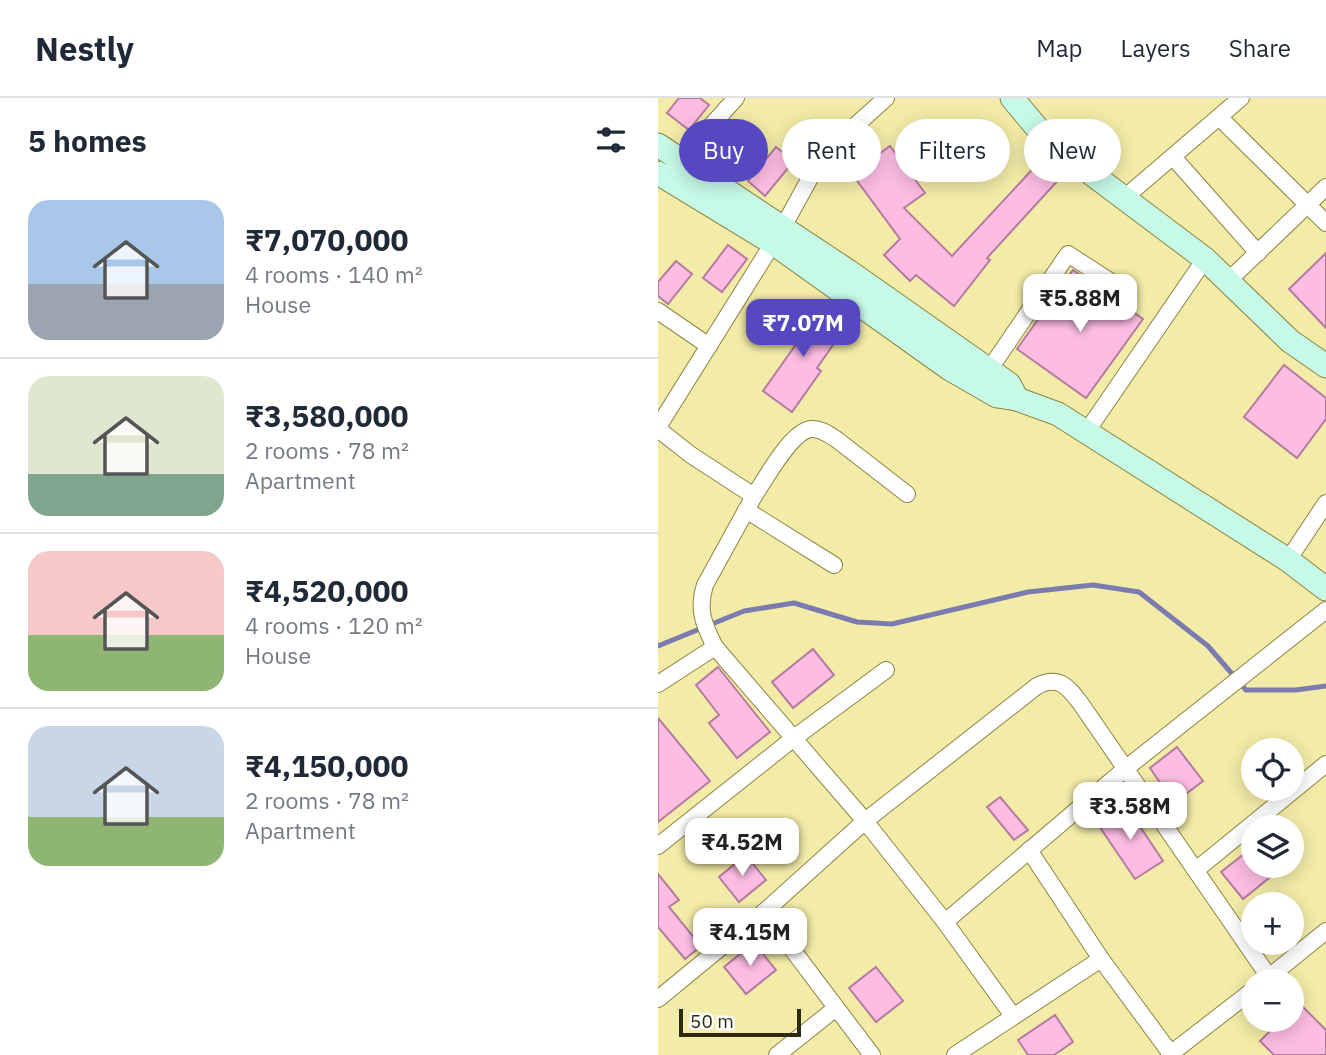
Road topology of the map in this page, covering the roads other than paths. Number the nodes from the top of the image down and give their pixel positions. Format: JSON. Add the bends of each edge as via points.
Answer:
{"nodes":[{"id":1,"x":736,"y":98,"type":"edge"},
{"id":2,"x":886,"y":98,"type":"edge"},
{"id":3,"x":1012,"y":98,"type":"edge"},
{"id":4,"x":1227,"y":105,"type":"edge"},
{"id":5,"x":716,"y":119,"type":"edge"},
{"id":6,"x":658,"y":145,"type":"edge"},
{"id":7,"x":679,"y":157,"type":"edge"},
{"id":8,"x":1173,"y":157,"type":"junction"},
{"id":9,"x":679,"y":159,"type":"edge"},
{"id":10,"x":662,"y":175,"type":"edge"},
{"id":11,"x":711,"y":182,"type":"edge"},
{"id":12,"x":1326,"y":187,"type":"edge"},
{"id":13,"x":1123,"y":199,"type":"junction"},
{"id":14,"x":1307,"y":206,"type":"junction"},
{"id":15,"x":1326,"y":223,"type":"edge"},
{"id":16,"x":778,"y":235,"type":"junction"},
{"id":17,"x":1258,"y":253,"type":"junction"},
{"id":18,"x":1205,"y":259,"type":"junction"},
{"id":19,"x":1229,"y":280,"type":"junction"},
{"id":20,"x":1119,"y":287,"type":"dead end"},
{"id":21,"x":658,"y":311,"type":"edge"},
{"id":22,"x":709,"y":346,"type":"junction"},
{"id":23,"x":1326,"y":366,"type":"edge"},
{"id":24,"x":989,"y":370,"type":"junction"},
{"id":25,"x":1017,"y":399,"type":"junction"},
{"id":26,"x":658,"y":428,"type":"edge"},
{"id":27,"x":1087,"y":431,"type":"junction"},
{"id":28,"x":907,"y":494,"type":"dead end"},
{"id":29,"x":750,"y":503,"type":"junction"},
{"id":30,"x":1326,"y":503,"type":"edge"},
{"id":31,"x":1288,"y":560,"type":"junction"},
{"id":32,"x":834,"y":565,"type":"dead end"},
{"id":33,"x":1326,"y":589,"type":"edge"},
{"id":34,"x":1326,"y":610,"type":"edge"},
{"id":35,"x":714,"y":645,"type":"junction"},
{"id":36,"x":886,"y":670,"type":"dead end"},
{"id":37,"x":658,"y":684,"type":"edge"},
{"id":38,"x":794,"y":738,"type":"junction"},
{"id":39,"x":1326,"y":764,"type":"edge"},
{"id":40,"x":1125,"y":769,"type":"junction"},
{"id":41,"x":864,"y":821,"type":"junction"},
{"id":42,"x":658,"y":846,"type":"edge"},
{"id":43,"x":1029,"y":850,"type":"junction"},
{"id":44,"x":1196,"y":870,"type":"junction"},
{"id":45,"x":764,"y":912,"type":"junction"},
{"id":46,"x":945,"y":922,"type":"junction"},
{"id":47,"x":1326,"y":931,"type":"edge"},
{"id":48,"x":1101,"y":959,"type":"junction"},
{"id":49,"x":1259,"y":969,"type":"edge"},
{"id":50,"x":1279,"y":969,"type":"edge"},
{"id":51,"x":658,"y":999,"type":"edge"},
{"id":52,"x":1241,"y":999,"type":"edge"},
{"id":53,"x":836,"y":1008,"type":"junction"},
{"id":54,"x":1013,"y":1016,"type":"junction"},
{"id":55,"x":776,"y":1055,"type":"edge"},
{"id":56,"x":872,"y":1055,"type":"edge"},
{"id":57,"x":955,"y":1055,"type":"edge"},
{"id":58,"x":1170,"y":1055,"type":"edge"}],
"edges":[{"from":1,"to":5,"type":"street"},
{"from":2,"to":16,"type":"street","via":[[825,156]]},
{"from":3,"to":13,"type":"street","via":[[1038,129]]},
{"from":4,"to":8,"type":"street"},
{"from":4,"to":14,"type":"street"},
{"from":6,"to":7,"type":"street"},
{"from":8,"to":13,"type":"street"},
{"from":8,"to":17,"type":"street"},
{"from":9,"to":10,"type":"street"},
{"from":10,"to":16,"type":"street"},
{"from":11,"to":16,"type":"street"},
{"from":12,"to":14,"type":"street"},
{"from":13,"to":18,"type":"street"},
{"from":14,"to":15,"type":"street"},
{"from":14,"to":17,"type":"street"},
{"from":16,"to":22,"type":"street"},
{"from":16,"to":24,"type":"street"},
{"from":16,"to":25,"type":"street","via":[[950,369],[997,397]]},
{"from":17,"to":19,"type":"street"},
{"from":18,"to":19,"type":"street"},
{"from":18,"to":27,"type":"street"},
{"from":19,"to":23,"type":"street","via":[[1290,341]]},
{"from":20,"to":24,"type":"street","via":[[1068,254]]},
{"from":21,"to":22,"type":"street"},
{"from":22,"to":26,"type":"street"},
{"from":24,"to":25,"type":"street","via":[[1009,384]]},
{"from":25,"to":27,"type":"street"},
{"from":26,"to":29,"type":"street"},
{"from":27,"to":31,"type":"street"},
{"from":28,"to":29,"type":"street","via":[[836,439],[812,428],[790,443]]},
{"from":29,"to":32,"type":"street"},
{"from":29,"to":35,"type":"street","via":[[700,599],[702,621]]},
{"from":30,"to":31,"type":"street"},
{"from":31,"to":33,"type":"street"},
{"from":34,"to":40,"type":"street"},
{"from":35,"to":37,"type":"street"},
{"from":35,"to":38,"type":"street"},
{"from":36,"to":38,"type":"street"},
{"from":38,"to":41,"type":"street"},
{"from":38,"to":42,"type":"street"},
{"from":39,"to":44,"type":"street"},
{"from":40,"to":41,"type":"street","via":[[1069,688],[1047,681]]},
{"from":40,"to":43,"type":"street"},
{"from":40,"to":44,"type":"street"},
{"from":41,"to":45,"type":"street"},
{"from":41,"to":46,"type":"street"},
{"from":43,"to":46,"type":"street"},
{"from":43,"to":48,"type":"street"},
{"from":44,"to":49,"type":"street"},
{"from":45,"to":51,"type":"street"},
{"from":45,"to":53,"type":"street"},
{"from":46,"to":54,"type":"street"},
{"from":47,"to":50,"type":"street"},
{"from":48,"to":54,"type":"street"},
{"from":48,"to":58,"type":"street"},
{"from":52,"to":58,"type":"street"},
{"from":53,"to":55,"type":"street"},
{"from":53,"to":56,"type":"street"},
{"from":54,"to":57,"type":"street"}]}
